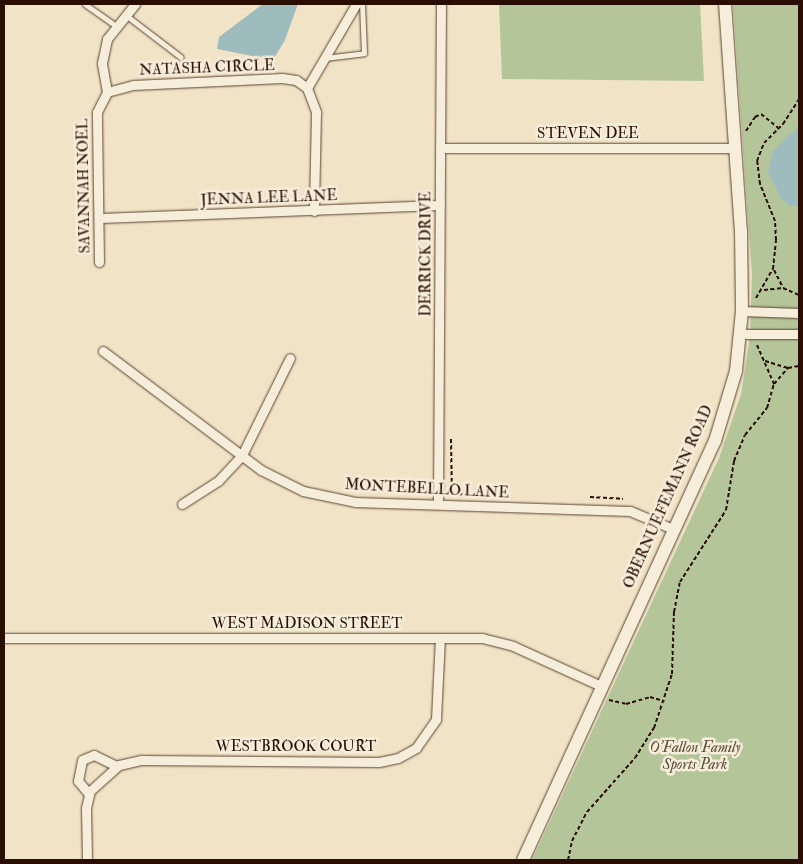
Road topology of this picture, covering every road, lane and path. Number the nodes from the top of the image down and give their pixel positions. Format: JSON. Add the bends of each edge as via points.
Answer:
{"nodes":[{"id":1,"x":85,"y":4,"type":"edge"},
{"id":2,"x":135,"y":4,"type":"edge"},
{"id":3,"x":356,"y":4,"type":"edge"},
{"id":4,"x":362,"y":4,"type":"edge"},
{"id":5,"x":441,"y":4,"type":"edge"},
{"id":6,"x":725,"y":4,"type":"edge"},
{"id":7,"x":126,"y":14,"type":"junction"},
{"id":8,"x":116,"y":26,"type":"junction"},
{"id":9,"x":181,"y":57,"type":"dead end"},
{"id":10,"x":325,"y":58,"type":"junction"},
{"id":11,"x":307,"y":88,"type":"junction"},
{"id":12,"x":107,"y":92,"type":"junction"},
{"id":13,"x":799,"y":99,"type":"edge"},
{"id":14,"x":778,"y":128,"type":"junction"},
{"id":15,"x":744,"y":131,"type":"dead end"},
{"id":16,"x":440,"y":148,"type":"junction"},
{"id":17,"x":736,"y":148,"type":"junction"},
{"id":18,"x":440,"y":205,"type":"junction"},
{"id":19,"x":314,"y":211,"type":"junction"},
{"id":20,"x":99,"y":218,"type":"junction"},
{"id":21,"x":99,"y":262,"type":"dead end"},
{"id":22,"x":773,"y":269,"type":"junction"},
{"id":23,"x":783,"y":288,"type":"junction"},
{"id":24,"x":764,"y":290,"type":"junction"},
{"id":25,"x":799,"y":295,"type":"edge"},
{"id":26,"x":756,"y":298,"type":"dead end"},
{"id":27,"x":742,"y":311,"type":"junction"},
{"id":28,"x":799,"y":313,"type":"edge"},
{"id":29,"x":740,"y":334,"type":"junction"},
{"id":30,"x":799,"y":334,"type":"edge"},
{"id":31,"x":756,"y":344,"type":"dead end"},
{"id":32,"x":103,"y":351,"type":"dead end"},
{"id":33,"x":290,"y":358,"type":"dead end"},
{"id":34,"x":765,"y":361,"type":"junction"},
{"id":35,"x":799,"y":366,"type":"edge"},
{"id":36,"x":788,"y":368,"type":"junction"},
{"id":37,"x":774,"y":384,"type":"junction"},
{"id":38,"x":451,"y":439,"type":"dead end"},
{"id":39,"x":242,"y":455,"type":"junction"},
{"id":40,"x":489,"y":494,"type":"dead end"},
{"id":41,"x":590,"y":496,"type":"dead end"},
{"id":42,"x":623,"y":499,"type":"dead end"},
{"id":43,"x":182,"y":504,"type":"dead end"},
{"id":44,"x":438,"y":504,"type":"junction"},
{"id":45,"x":673,"y":529,"type":"junction"},
{"id":46,"x":4,"y":638,"type":"edge"},
{"id":47,"x":440,"y":638,"type":"junction"},
{"id":48,"x":601,"y":686,"type":"junction"},
{"id":49,"x":606,"y":699,"type":"dead end"},
{"id":50,"x":665,"y":701,"type":"junction"},
{"id":51,"x":118,"y":766,"type":"junction"},
{"id":52,"x":89,"y":794,"type":"junction"},
{"id":53,"x":87,"y":860,"type":"edge"},
{"id":54,"x":523,"y":860,"type":"edge"},
{"id":55,"x":568,"y":860,"type":"edge"}],
"edges":[{"from":1,"to":8,"type":"lane"},
{"from":2,"to":7,"type":"street"},
{"from":3,"to":10,"type":"street"},
{"from":4,"to":10,"type":"lane","via":[[364,53]]},
{"from":5,"to":16,"type":"street","name":"DERRICK DRIVE"},
{"from":6,"to":17,"type":"street","name":"OBERNUEFEMANN ROAD"},
{"from":7,"to":8,"type":"street"},
{"from":7,"to":9,"type":"lane"},
{"from":8,"to":12,"type":"street","via":[[104,47],[102,63]]},
{"from":10,"to":11,"type":"street"},
{"from":11,"to":12,"type":"street","name":"NATASHA CIRCLE","via":[[296,80],[282,78],[133,85]]},
{"from":11,"to":19,"type":"street","via":[[316,112]]},
{"from":12,"to":20,"type":"street","name":"SAVANNAH NOEL","via":[[97,112]]},
{"from":13,"to":14,"type":"path"},
{"from":14,"to":15,"type":"path","via":[[761,114],[755,116]]},
{"from":14,"to":22,"type":"path","via":[[764,143],[758,160],[760,184],[775,221]]},
{"from":16,"to":17,"type":"street","name":"STEVEN DEE"},
{"from":16,"to":18,"type":"street","name":"DERRICK DRIVE"},
{"from":17,"to":27,"type":"street","name":"OBERNUEFEMANN ROAD"},
{"from":18,"to":19,"type":"street","name":"JENNA LEE LANE"},
{"from":18,"to":44,"type":"street","name":"DERRICK DRIVE"},
{"from":19,"to":20,"type":"street","name":"JENNA LEE LANE"},
{"from":20,"to":21,"type":"street","name":"SAVANNAH NOEL"},
{"from":22,"to":23,"type":"path"},
{"from":22,"to":24,"type":"path"},
{"from":23,"to":24,"type":"path"},
{"from":23,"to":25,"type":"path"},
{"from":24,"to":26,"type":"path"},
{"from":27,"to":28,"type":"street"},
{"from":27,"to":29,"type":"street","name":"OBERNUEFEMANN ROAD"},
{"from":29,"to":30,"type":"street"},
{"from":29,"to":45,"type":"street","name":"OBERNUEFEMANN ROAD","via":[[736,371],[717,433]]},
{"from":31,"to":34,"type":"path"},
{"from":32,"to":39,"type":"street","name":"MONTEBELLO LANE"},
{"from":33,"to":39,"type":"street"},
{"from":34,"to":36,"type":"path"},
{"from":34,"to":37,"type":"path"},
{"from":35,"to":36,"type":"path"},
{"from":36,"to":37,"type":"path"},
{"from":37,"to":50,"type":"path","via":[[766,408],[738,449],[726,510],[680,582],[674,612],[672,674]]},
{"from":38,"to":40,"type":"path","via":[[452,494]]},
{"from":39,"to":43,"type":"street","via":[[218,480]]},
{"from":39,"to":44,"type":"street","name":"MONTEBELLO LANE","via":[[261,470],[303,491],[355,502]]},
{"from":41,"to":42,"type":"path"},
{"from":44,"to":45,"type":"street","name":"MONTEBELLO LANE","via":[[630,511]]},
{"from":45,"to":48,"type":"street","name":"OBERNUEFEMANN ROAD"},
{"from":46,"to":47,"type":"street","name":"WEST MADISON STREET"},
{"from":47,"to":48,"type":"street","name":"WEST MADISON STREET","via":[[496,640]]},
{"from":47,"to":51,"type":"street","name":"WESTBROOK COURT","via":[[436,719],[416,748],[398,758],[379,762],[141,760]]},
{"from":48,"to":54,"type":"street","name":"OBERNUEFEMANN ROAD"},
{"from":49,"to":50,"type":"path","via":[[626,704],[650,697]]},
{"from":50,"to":55,"type":"path","via":[[654,728],[635,758],[587,812],[578,827]]},
{"from":51,"to":52,"type":"street"},
{"from":51,"to":52,"type":"street","via":[[94,755],[82,760],[78,781]]},
{"from":52,"to":53,"type":"street","via":[[86,808]]}]}
